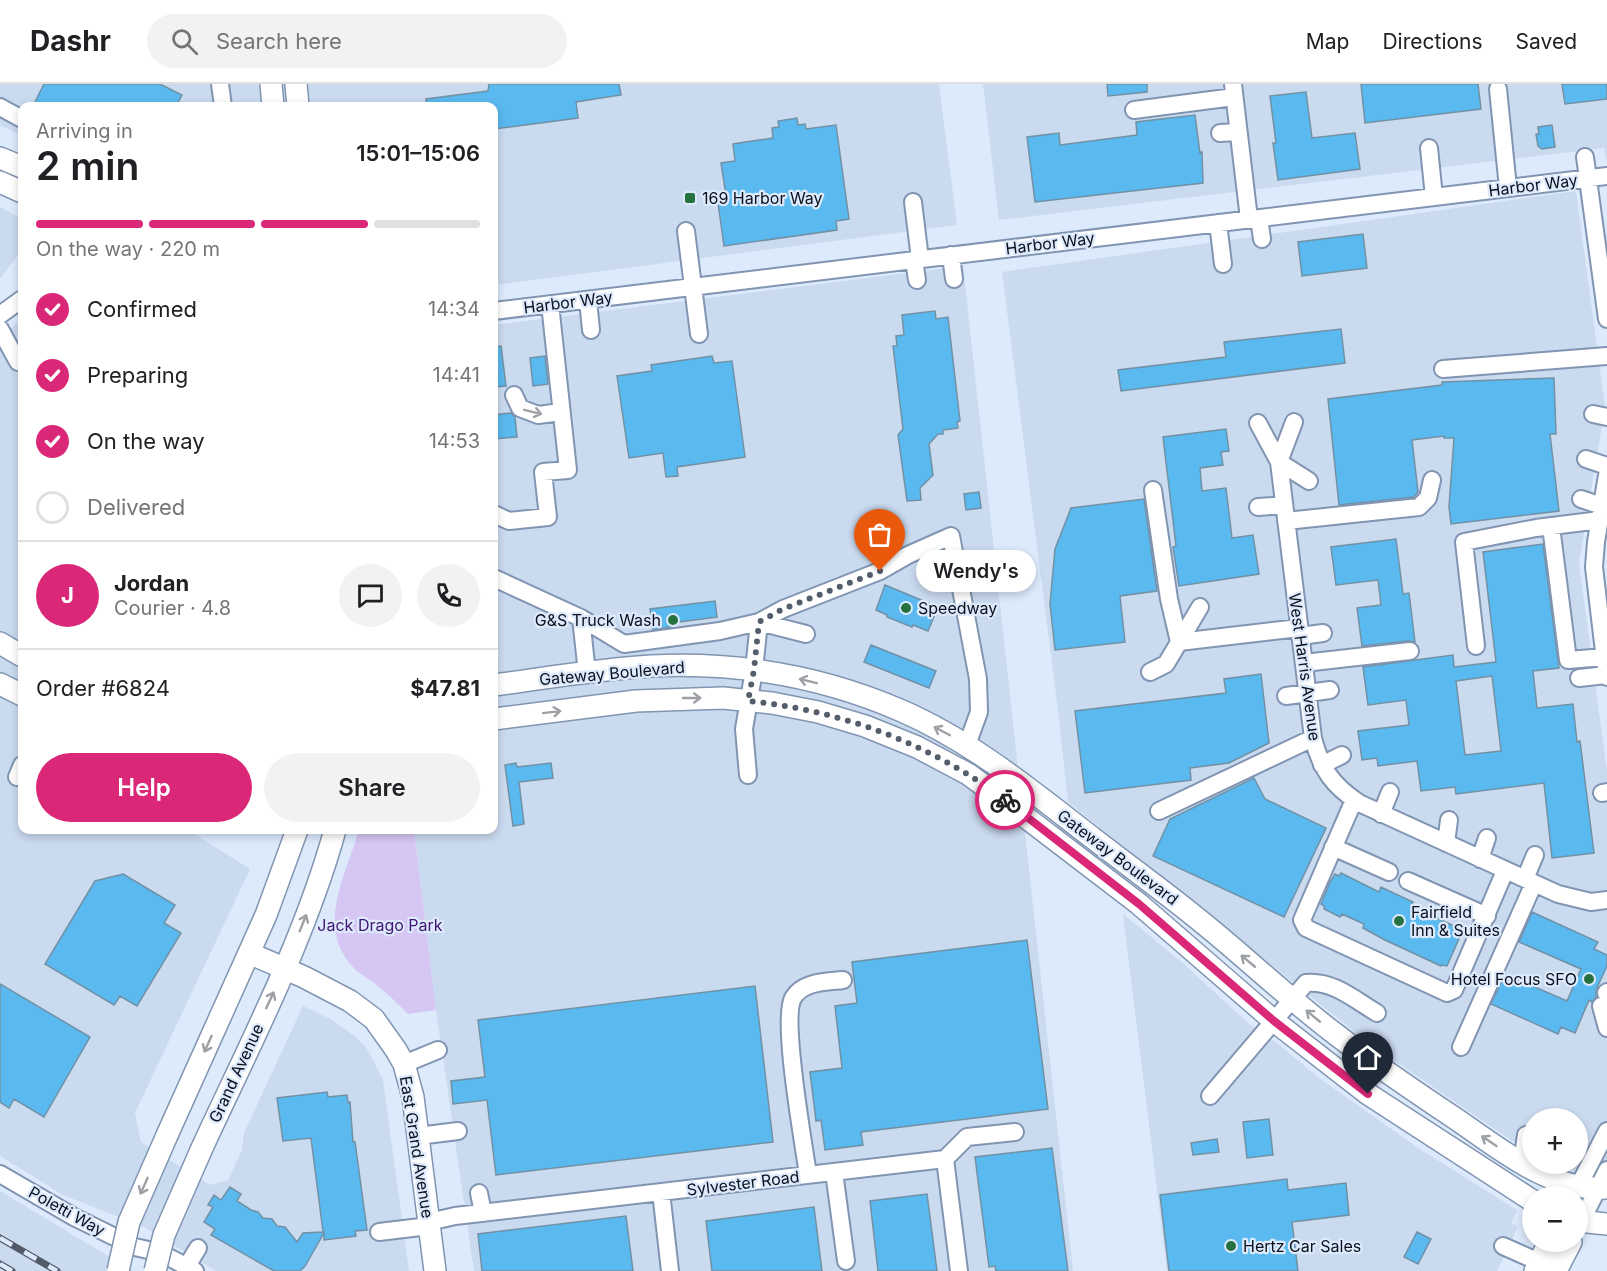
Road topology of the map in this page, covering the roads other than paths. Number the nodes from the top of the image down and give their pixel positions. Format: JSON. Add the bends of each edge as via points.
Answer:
{"nodes":[{"id":1,"x":220,"y":84,"type":"edge"},
{"id":2,"x":271,"y":84,"type":"edge"},
{"id":3,"x":296,"y":84,"type":"edge"},
{"id":4,"x":1498,"y":89,"type":"dead end"},
{"id":5,"x":1233,"y":90,"type":"edge"},
{"id":6,"x":1212,"y":91,"type":"dead end"},
{"id":7,"x":222,"y":102,"type":"edge"},
{"id":8,"x":273,"y":102,"type":"edge"},
{"id":9,"x":298,"y":102,"type":"edge"},
{"id":10,"x":0,"y":107,"type":"edge"},
{"id":11,"x":1134,"y":110,"type":"dead end"},
{"id":12,"x":18,"y":117,"type":"edge"},
{"id":13,"x":1238,"y":132,"type":"junction"},
{"id":14,"x":1220,"y":133,"type":"dead end"},
{"id":15,"x":1429,"y":148,"type":"dead end"},
{"id":16,"x":1585,"y":157,"type":"dead end"},
{"id":17,"x":0,"y":158,"type":"edge"},
{"id":18,"x":18,"y":165,"type":"edge"},
{"id":19,"x":1607,"y":176,"type":"edge"},
{"id":20,"x":1590,"y":178,"type":"junction"},
{"id":21,"x":0,"y":182,"type":"edge"},
{"id":22,"x":1508,"y":188,"type":"junction"},
{"id":23,"x":18,"y":190,"type":"edge"},
{"id":24,"x":1434,"y":197,"type":"junction"},
{"id":25,"x":913,"y":202,"type":"dead end"},
{"id":26,"x":1254,"y":219,"type":"junction"},
{"id":27,"x":1218,"y":223,"type":"junction"},
{"id":28,"x":686,"y":231,"type":"dead end"},
{"id":29,"x":1262,"y":239,"type":"dead end"},
{"id":30,"x":951,"y":255,"type":"junction"},
{"id":31,"x":917,"y":260,"type":"junction"},
{"id":32,"x":1223,"y":264,"type":"dead end"},
{"id":33,"x":954,"y":279,"type":"dead end"},
{"id":34,"x":916,"y":280,"type":"dead end"},
{"id":35,"x":692,"y":287,"type":"junction"},
{"id":36,"x":588,"y":300,"type":"junction"},
{"id":37,"x":18,"y":302,"type":"edge"},
{"id":38,"x":550,"y":304,"type":"junction"},
{"id":39,"x":498,"y":310,"type":"edge"},
{"id":40,"x":0,"y":315,"type":"edge"},
{"id":41,"x":1607,"y":319,"type":"edge"},
{"id":42,"x":0,"y":329,"type":"edge"},
{"id":43,"x":591,"y":330,"type":"dead end"},
{"id":44,"x":699,"y":334,"type":"dead end"},
{"id":45,"x":1607,"y":356,"type":"edge"},
{"id":46,"x":18,"y":362,"type":"dead end"},
{"id":47,"x":1443,"y":369,"type":"dead end"},
{"id":48,"x":514,"y":395,"type":"dead end"},
{"id":49,"x":561,"y":412,"type":"junction"},
{"id":50,"x":1294,"y":422,"type":"dead end"},
{"id":51,"x":1258,"y":423,"type":"dead end"},
{"id":52,"x":1586,"y":459,"type":"dead end"},
{"id":53,"x":1279,"y":462,"type":"junction"},
{"id":54,"x":1607,"y":466,"type":"edge"},
{"id":55,"x":1607,"y":475,"type":"edge"},
{"id":56,"x":1432,"y":480,"type":"dead end"},
{"id":57,"x":1309,"y":481,"type":"dead end"},
{"id":58,"x":1153,"y":490,"type":"dead end"},
{"id":59,"x":1581,"y":499,"type":"dead end"},
{"id":60,"x":1257,"y":507,"type":"dead end"},
{"id":61,"x":1285,"y":513,"type":"junction"},
{"id":62,"x":1601,"y":513,"type":"junction"},
{"id":63,"x":498,"y":516,"type":"edge"},
{"id":64,"x":1551,"y":526,"type":"junction"},
{"id":65,"x":498,"y":580,"type":"edge"},
{"id":66,"x":1200,"y":607,"type":"dead end"},
{"id":67,"x":581,"y":618,"type":"junction"},
{"id":68,"x":759,"y":622,"type":"junction"},
{"id":69,"x":1300,"y":632,"type":"junction"},
{"id":70,"x":1323,"y":633,"type":"dead end"},
{"id":71,"x":806,"y":634,"type":"dead end"},
{"id":72,"x":1179,"y":642,"type":"junction"},
{"id":73,"x":0,"y":643,"type":"edge"},
{"id":74,"x":1476,"y":646,"type":"dead end"},
{"id":75,"x":1410,"y":651,"type":"dead end"},
{"id":76,"x":18,"y":654,"type":"edge"},
{"id":77,"x":1604,"y":657,"type":"junction"},
{"id":78,"x":1304,"y":663,"type":"junction"},
{"id":79,"x":754,"y":670,"type":"junction"},
{"id":80,"x":1150,"y":672,"type":"dead end"},
{"id":81,"x":586,"y":674,"type":"junction"},
{"id":82,"x":1607,"y":676,"type":"edge"},
{"id":83,"x":1579,"y":678,"type":"dead end"},
{"id":84,"x":0,"y":684,"type":"edge"},
{"id":85,"x":498,"y":685,"type":"edge"},
{"id":86,"x":1329,"y":690,"type":"dead end"},
{"id":87,"x":18,"y":693,"type":"edge"},
{"id":88,"x":1307,"y":693,"type":"junction"},
{"id":89,"x":1286,"y":696,"type":"dead end"},
{"id":90,"x":748,"y":701,"type":"junction"},
{"id":91,"x":498,"y":718,"type":"edge"},
{"id":92,"x":1313,"y":738,"type":"junction"},
{"id":93,"x":967,"y":746,"type":"junction"},
{"id":94,"x":1342,"y":755,"type":"dead end"},
{"id":95,"x":1322,"y":765,"type":"junction"},
{"id":96,"x":748,"y":775,"type":"dead end"},
{"id":97,"x":1390,"y":792,"type":"dead end"},
{"id":98,"x":1354,"y":800,"type":"junction"},
{"id":99,"x":1159,"y":811,"type":"dead end"},
{"id":100,"x":1381,"y":814,"type":"junction"},
{"id":101,"x":1449,"y":820,"type":"dead end"},
{"id":102,"x":334,"y":834,"type":"edge"},
{"id":103,"x":294,"y":836,"type":"edge"},
{"id":104,"x":1487,"y":838,"type":"dead end"},
{"id":105,"x":1446,"y":843,"type":"junction"},
{"id":106,"x":1334,"y":847,"type":"junction"},
{"id":107,"x":1535,"y":855,"type":"dead end"},
{"id":108,"x":1480,"y":859,"type":"junction"},
{"id":109,"x":1505,"y":871,"type":"junction"},
{"id":110,"x":1389,"y":872,"type":"dead end"},
{"id":111,"x":1408,"y":881,"type":"dead end"},
{"id":112,"x":1529,"y":881,"type":"junction"},
{"id":113,"x":1607,"y":900,"type":"edge"},
{"id":114,"x":1486,"y":916,"type":"junction"},
{"id":115,"x":249,"y":953,"type":"junction"},
{"id":116,"x":284,"y":969,"type":"junction"},
{"id":117,"x":843,"y":980,"type":"dead end"},
{"id":118,"x":1605,"y":997,"type":"edge"},
{"id":119,"x":1293,"y":999,"type":"junction"},
{"id":120,"x":1377,"y":1013,"type":"dead end"},
{"id":121,"x":1274,"y":1021,"type":"junction"},
{"id":122,"x":1607,"y":1028,"type":"edge"},
{"id":123,"x":1461,"y":1047,"type":"dead end"},
{"id":124,"x":438,"y":1050,"type":"dead end"},
{"id":125,"x":404,"y":1064,"type":"junction"},
{"id":126,"x":1210,"y":1096,"type":"dead end"},
{"id":127,"x":458,"y":1131,"type":"dead end"},
{"id":128,"x":1607,"y":1131,"type":"edge"},
{"id":129,"x":1015,"y":1132,"type":"dead end"},
{"id":130,"x":418,"y":1136,"type":"junction"},
{"id":131,"x":945,"y":1160,"type":"junction"},
{"id":132,"x":1522,"y":1163,"type":"edge"},
{"id":133,"x":834,"y":1172,"type":"junction"},
{"id":134,"x":0,"y":1174,"type":"edge"},
{"id":135,"x":1545,"y":1174,"type":"edge"},
{"id":136,"x":808,"y":1175,"type":"junction"},
{"id":137,"x":1592,"y":1186,"type":"edge"},
{"id":138,"x":661,"y":1192,"type":"junction"},
{"id":139,"x":480,"y":1193,"type":"dead end"},
{"id":140,"x":1522,"y":1194,"type":"edge"},
{"id":141,"x":483,"y":1213,"type":"junction"},
{"id":142,"x":1588,"y":1223,"type":"edge"},
{"id":143,"x":429,"y":1224,"type":"junction"},
{"id":144,"x":1607,"y":1224,"type":"edge"},
{"id":145,"x":379,"y":1232,"type":"dead end"},
{"id":146,"x":1503,"y":1246,"type":"dead end"},
{"id":147,"x":135,"y":1247,"type":"junction"},
{"id":148,"x":198,"y":1248,"type":"dead end"},
{"id":149,"x":1549,"y":1252,"type":"edge"},
{"id":150,"x":1562,"y":1252,"type":"edge"},
{"id":151,"x":846,"y":1261,"type":"dead end"},
{"id":152,"x":1550,"y":1268,"type":"edge"},
{"id":153,"x":191,"y":1269,"type":"edge"},
{"id":154,"x":118,"y":1271,"type":"edge"},
{"id":155,"x":155,"y":1271,"type":"edge"},
{"id":156,"x":163,"y":1271,"type":"edge"},
{"id":157,"x":435,"y":1271,"type":"edge"},
{"id":158,"x":670,"y":1271,"type":"edge"},
{"id":159,"x":959,"y":1271,"type":"edge"}],
"edges":[{"from":1,"to":7,"type":"street"},
{"from":2,"to":8,"type":"main road"},
{"from":3,"to":9,"type":"main road"},
{"from":4,"to":22,"type":"street"},
{"from":5,"to":6,"type":"street"},
{"from":5,"to":11,"type":"street"},
{"from":5,"to":13,"type":"street"},
{"from":10,"to":12,"type":"street"},
{"from":13,"to":14,"type":"street"},
{"from":13,"to":26,"type":"street"},
{"from":15,"to":24,"type":"street"},
{"from":16,"to":20,"type":"street"},
{"from":17,"to":18,"type":"main road"},
{"from":19,"to":20,"type":"street","name":"Harbor Way"},
{"from":20,"to":22,"type":"street","name":"Harbor Way"},
{"from":20,"to":41,"type":"street"},
{"from":21,"to":23,"type":"main road"},
{"from":22,"to":24,"type":"street","name":"Harbor Way"},
{"from":24,"to":26,"type":"street","name":"Harbor Way"},
{"from":25,"to":31,"type":"street"},
{"from":26,"to":27,"type":"street","name":"Harbor Way"},
{"from":26,"to":29,"type":"street"},
{"from":27,"to":30,"type":"street","name":"Harbor Way"},
{"from":27,"to":32,"type":"street"},
{"from":28,"to":35,"type":"street"},
{"from":30,"to":31,"type":"street","name":"Harbor Way"},
{"from":30,"to":33,"type":"street"},
{"from":31,"to":34,"type":"street"},
{"from":31,"to":35,"type":"street","name":"Harbor Way"},
{"from":35,"to":36,"type":"street","name":"Harbor Way"},
{"from":35,"to":44,"type":"street"},
{"from":36,"to":38,"type":"street","name":"Harbor Way"},
{"from":36,"to":43,"type":"street"},
{"from":37,"to":40,"type":"street"},
{"from":38,"to":39,"type":"street","name":"Harbor Way"},
{"from":38,"to":49,"type":"street"},
{"from":42,"to":46,"type":"street"},
{"from":45,"to":47,"type":"street"},
{"from":48,"to":49,"type":"street","one_way":true,"via":[[520,408],[538,415]]},
{"from":49,"to":63,"type":"street","via":[[568,470],[543,472],[548,518],[509,521]]},
{"from":50,"to":53,"type":"street"},
{"from":51,"to":53,"type":"street"},
{"from":52,"to":54,"type":"street"},
{"from":53,"to":57,"type":"street"},
{"from":53,"to":61,"type":"street","name":"West Harris Avenue"},
{"from":55,"to":62,"type":"street"},
{"from":56,"to":61,"type":"street","via":[[1428,498],[1419,507]]},
{"from":58,"to":72,"type":"street"},
{"from":59,"to":62,"type":"street"},
{"from":60,"to":61,"type":"street"},
{"from":61,"to":69,"type":"street","name":"West Harris Avenue"},
{"from":62,"to":64,"type":"street"},
{"from":62,"to":77,"type":"street","via":[[1594,567]]},
{"from":64,"to":74,"type":"street","via":[[1464,542]]},
{"from":64,"to":77,"type":"street","via":[[1568,660]]},
{"from":65,"to":67,"type":"street"},
{"from":66,"to":72,"type":"street"},
{"from":67,"to":68,"type":"street","via":[[624,644]]},
{"from":67,"to":81,"type":"street"},
{"from":68,"to":71,"type":"street"},
{"from":68,"to":79,"type":"street"},
{"from":68,"to":93,"type":"street","via":[[951,536],[978,679],[979,712]]},
{"from":69,"to":70,"type":"street"},
{"from":69,"to":72,"type":"street"},
{"from":69,"to":78,"type":"street","name":"West Harris Avenue"},
{"from":72,"to":80,"type":"street","via":[[1166,664]]},
{"from":73,"to":76,"type":"main road"},
{"from":75,"to":78,"type":"street"},
{"from":77,"to":82,"type":"street"},
{"from":78,"to":88,"type":"street","name":"West Harris Avenue"},
{"from":79,"to":81,"type":"main road","name":"Gateway Boulevard","via":[[674,665]]},
{"from":79,"to":90,"type":"street"},
{"from":93,"to":79,"type":"main road","name":"Gateway Boulevard","one_way":true,"via":[[928,723],[875,700]]},
{"from":81,"to":85,"type":"main road","name":"Gateway Boulevard"},
{"from":82,"to":83,"type":"street"},
{"from":84,"to":87,"type":"main road"},
{"from":86,"to":88,"type":"street"},
{"from":88,"to":89,"type":"street"},
{"from":88,"to":92,"type":"street","name":"West Harris Avenue"},
{"from":91,"to":90,"type":"main road","name":"Gateway Boulevard","one_way":true,"via":[[636,701]]},
{"from":90,"to":96,"type":"street","via":[[744,729]]},
{"from":90,"to":121,"type":"main road","name":"Gateway Boulevard","via":[[794,707],[865,726],[968,774],[1139,904]]},
{"from":92,"to":95,"type":"street","name":"West Harris Avenue"},
{"from":92,"to":99,"type":"street"},
{"from":119,"to":93,"type":"main road","name":"Gateway Boulevard","one_way":true,"via":[[1183,907]]},
{"from":94,"to":95,"type":"street"},
{"from":95,"to":98,"type":"street","name":"West Harris Avenue","via":[[1329,778]]},
{"from":97,"to":100,"type":"street"},
{"from":98,"to":100,"type":"street","name":"West Harris Avenue"},
{"from":98,"to":106,"type":"street"},
{"from":100,"to":105,"type":"street","name":"West Harris Avenue"},
{"from":101,"to":105,"type":"street"},
{"from":116,"to":102,"type":"main road","name":"Grand Avenue","one_way":true},
{"from":103,"to":115,"type":"main road"},
{"from":104,"to":108,"type":"street"},
{"from":105,"to":108,"type":"street","name":"West Harris Avenue"},
{"from":106,"to":110,"type":"street"},
{"from":106,"to":114,"type":"street","via":[[1302,920],[1306,928],[1446,993],[1454,990]]},
{"from":107,"to":112,"type":"street"},
{"from":108,"to":109,"type":"street","name":"West Harris Avenue"},
{"from":109,"to":112,"type":"street","name":"West Harris Avenue"},
{"from":109,"to":114,"type":"street"},
{"from":111,"to":114,"type":"street"},
{"from":112,"to":113,"type":"street","name":"West Harris Avenue","via":[[1575,900]]},
{"from":112,"to":123,"type":"street"},
{"from":115,"to":116,"type":"main road","name":"East Grand Avenue"},
{"from":115,"to":154,"type":"main road","one_way":true,"bridge":true,"via":[[129,1222]]},
{"from":116,"to":125,"type":"main road","name":"East Grand Avenue","via":[[362,1009],[384,1032]]},
{"from":155,"to":116,"type":"main road","name":"Grand Avenue","one_way":true,"bridge":true,"via":[[164,1235]]},
{"from":117,"to":136,"type":"street","via":[[804,987],[793,999],[791,1047]]},
{"from":118,"to":122,"type":"street"},
{"from":119,"to":120,"type":"street","via":[[1306,983],[1318,982],[1336,988]]},
{"from":119,"to":121,"type":"street"},
{"from":132,"to":119,"type":"main road","name":"Gateway Boulevard","one_way":true,"via":[[1382,1069]]},
{"from":121,"to":126,"type":"street"},
{"from":121,"to":140,"type":"main road","name":"Gateway Boulevard","via":[[1386,1108]]},
{"from":124,"to":125,"type":"street"},
{"from":125,"to":130,"type":"main road","name":"East Grand Avenue"},
{"from":127,"to":130,"type":"street"},
{"from":128,"to":137,"type":"street"},
{"from":129,"to":131,"type":"street","via":[[967,1137]]},
{"from":130,"to":143,"type":"main road","name":"East Grand Avenue"},
{"from":131,"to":133,"type":"street","name":"Sylvester Road"},
{"from":131,"to":159,"type":"street"},
{"from":133,"to":136,"type":"street","name":"Sylvester Road"},
{"from":133,"to":151,"type":"street"},
{"from":134,"to":147,"type":"street","name":"Poletti Way"},
{"from":135,"to":137,"type":"main road","name":"Gateway Boulevard","via":[[1559,1181]]},
{"from":136,"to":138,"type":"street","name":"Sylvester Road"},
{"from":138,"to":141,"type":"street","name":"Sylvester Road"},
{"from":138,"to":158,"type":"street"},
{"from":139,"to":141,"type":"street"},
{"from":141,"to":143,"type":"street","name":"Sylvester Road"},
{"from":142,"to":144,"type":"main road"},
{"from":143,"to":145,"type":"street","name":"Sylvester Road"},
{"from":143,"to":157,"type":"main road","name":"East Grand Avenue"},
{"from":146,"to":152,"type":"street"},
{"from":147,"to":153,"type":"street","name":"Poletti Way","via":[[161,1253]]},
{"from":147,"to":156,"type":"street","name":"Poletti Way"},
{"from":148,"to":153,"type":"street"},
{"from":149,"to":152,"type":"main road"},
{"from":150,"to":152,"type":"main road"}]}
